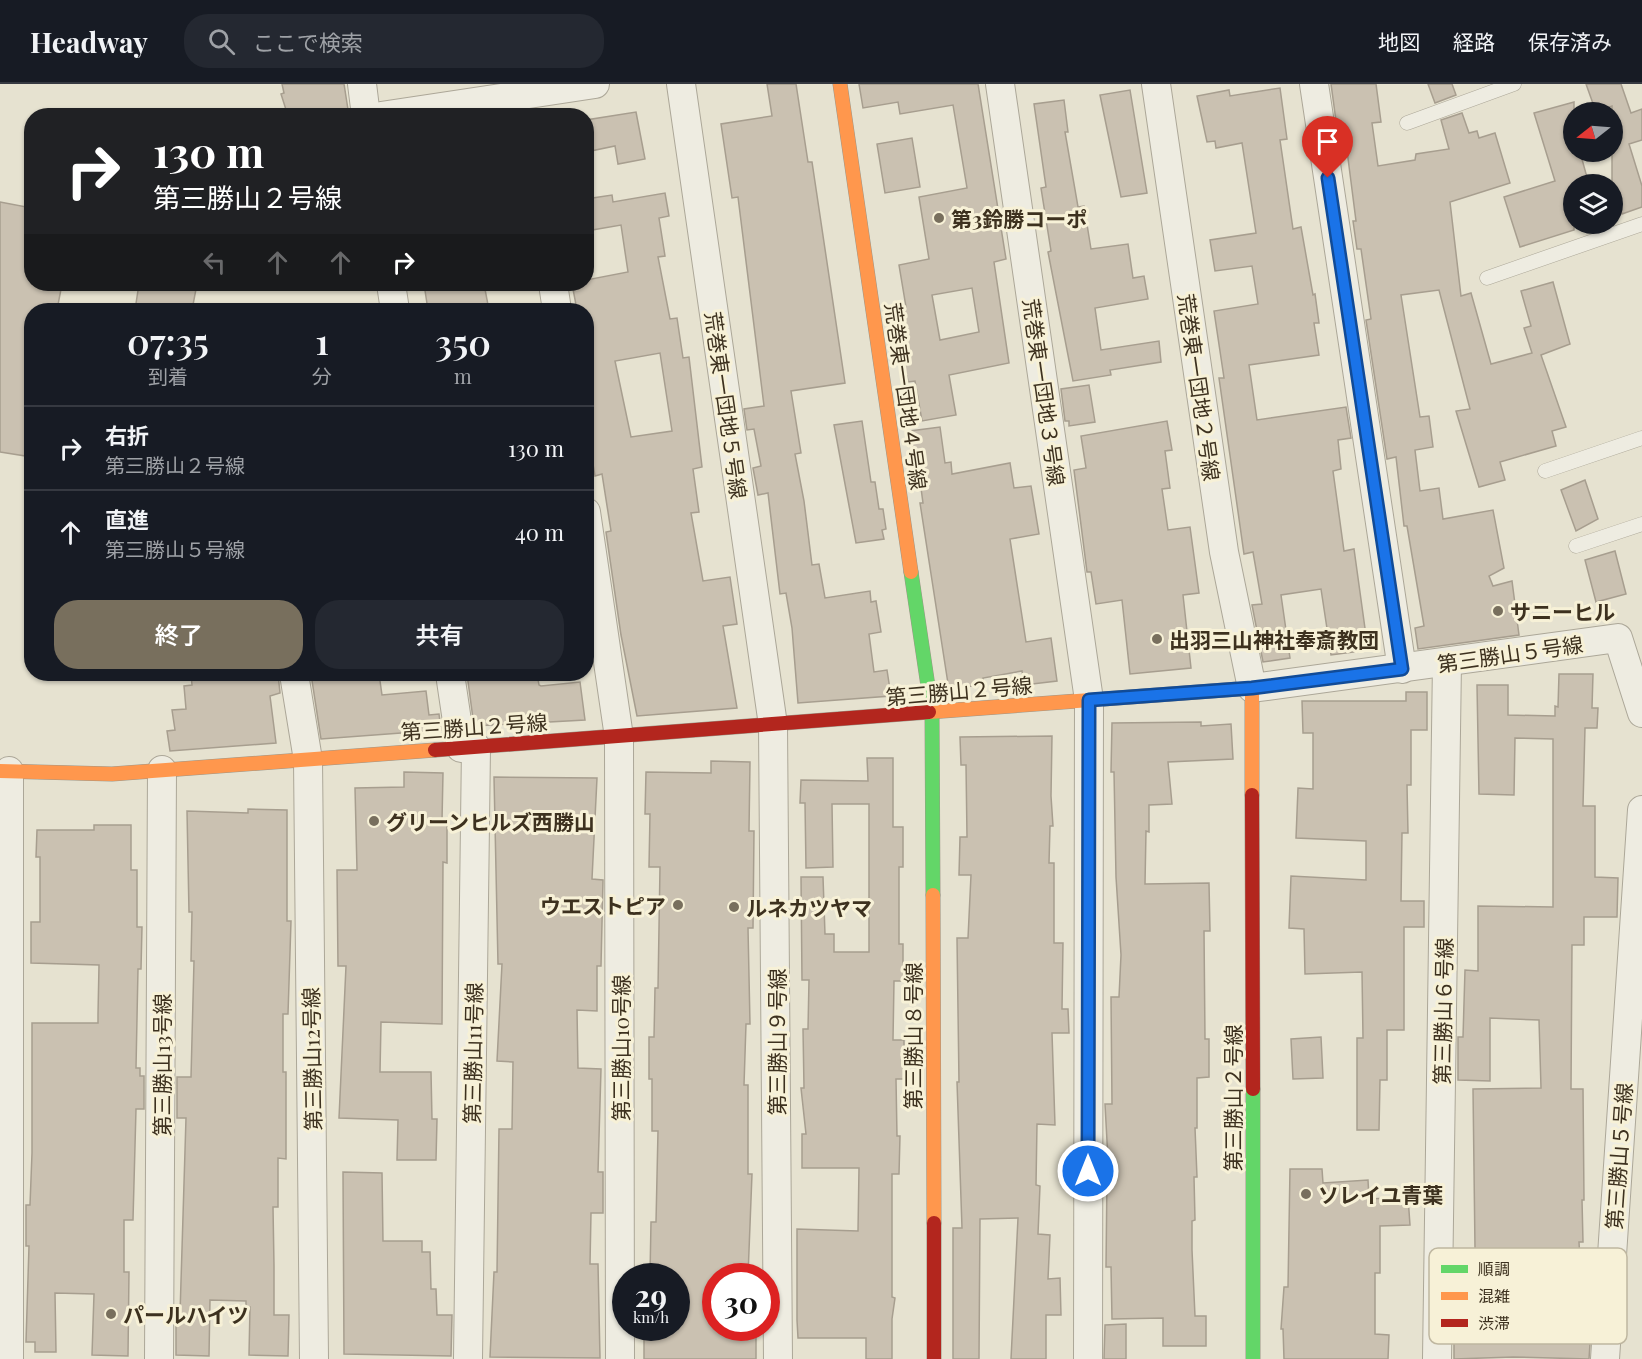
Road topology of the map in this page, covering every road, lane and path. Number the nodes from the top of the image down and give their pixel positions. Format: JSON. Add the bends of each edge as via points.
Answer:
{"nodes":[{"id":1,"x":362,"y":84,"type":"edge"},
{"id":2,"x":595,"y":84,"type":"edge"},
{"id":3,"x":681,"y":84,"type":"edge"},
{"id":4,"x":840,"y":84,"type":"edge"},
{"id":5,"x":1000,"y":84,"type":"edge"},
{"id":6,"x":1156,"y":84,"type":"edge"},
{"id":7,"x":1314,"y":84,"type":"edge"},
{"id":8,"x":1514,"y":84,"type":"edge"},
{"id":9,"x":526,"y":98,"type":"edge"},
{"id":10,"x":365,"y":108,"type":"edge"},
{"id":11,"x":445,"y":108,"type":"edge"},
{"id":12,"x":1407,"y":123,"type":"dead end"},
{"id":13,"x":1642,"y":224,"type":"edge"},
{"id":14,"x":1487,"y":278,"type":"dead end"},
{"id":15,"x":1642,"y":438,"type":"edge"},
{"id":16,"x":1545,"y":471,"type":"dead end"},
{"id":17,"x":1642,"y":524,"type":"edge"},
{"id":18,"x":1576,"y":546,"type":"dead end"},
{"id":19,"x":594,"y":566,"type":"edge"},
{"id":20,"x":1448,"y":662,"type":"junction"},
{"id":21,"x":1402,"y":669,"type":"junction"},
{"id":22,"x":295,"y":681,"type":"edge"},
{"id":23,"x":452,"y":681,"type":"edge"},
{"id":24,"x":1252,"y":688,"type":"junction"},
{"id":25,"x":1089,"y":700,"type":"junction"},
{"id":26,"x":932,"y":713,"type":"junction"},
{"id":27,"x":1642,"y":713,"type":"edge"},
{"id":28,"x":773,"y":725,"type":"junction"},
{"id":29,"x":619,"y":736,"type":"junction"},
{"id":30,"x":468,"y":748,"type":"junction"},
{"id":31,"x":308,"y":760,"type":"junction"},
{"id":32,"x":162,"y":770,"type":"junction"},
{"id":33,"x":5,"y":771,"type":"edge"},
{"id":34,"x":1642,"y":810,"type":"edge"},
{"id":35,"x":1439,"y":1248,"type":"edge"},
{"id":36,"x":1612,"y":1248,"type":"edge"},
{"id":37,"x":1437,"y":1344,"type":"edge"},
{"id":38,"x":1606,"y":1344,"type":"edge"},
{"id":39,"x":9,"y":1359,"type":"edge"},
{"id":40,"x":159,"y":1359,"type":"edge"},
{"id":41,"x":314,"y":1359,"type":"edge"},
{"id":42,"x":468,"y":1359,"type":"edge"},
{"id":43,"x":620,"y":1359,"type":"edge"},
{"id":44,"x":778,"y":1359,"type":"edge"},
{"id":45,"x":934,"y":1359,"type":"edge"},
{"id":46,"x":1088,"y":1359,"type":"edge"},
{"id":47,"x":1253,"y":1359,"type":"edge"},
{"id":48,"x":1437,"y":1359,"type":"edge"},
{"id":49,"x":1605,"y":1359,"type":"edge"}],
"edges":[{"from":1,"to":10,"type":"street"},
{"from":2,"to":9,"type":"street"},
{"from":3,"to":28,"type":"street","name":"荒巻東一団地５号線"},
{"from":4,"to":26,"type":"street","name":"荒巻東一団地４号線"},
{"from":5,"to":25,"type":"street","name":"荒巻東一団地３号線"},
{"from":6,"to":24,"type":"street","name":"荒巻東一団地２号線","via":[[1224,552]]},
{"from":7,"to":21,"type":"street"},
{"from":8,"to":12,"type":"lane"},
{"from":9,"to":11,"type":"street"},
{"from":13,"to":14,"type":"lane"},
{"from":15,"to":16,"type":"lane"},
{"from":17,"to":18,"type":"lane"},
{"from":19,"to":29,"type":"street","name":"第三勝山10号線"},
{"from":20,"to":21,"type":"street","name":"第三勝山５号線"},
{"from":20,"to":27,"type":"street","name":"第三勝山５号線","via":[[1618,638]]},
{"from":20,"to":35,"type":"street","name":"第三勝山６号線"},
{"from":21,"to":24,"type":"street","name":"第三勝山５号線"},
{"from":22,"to":31,"type":"street","name":"第三勝山12号線"},
{"from":23,"to":30,"type":"street","name":"第三勝山11号線"},
{"from":24,"to":25,"type":"street","name":"第三勝山２号線"},
{"from":24,"to":47,"type":"street","name":"第三勝山２号線"},
{"from":25,"to":26,"type":"street","name":"第三勝山２号線"},
{"from":25,"to":46,"type":"street","name":"荒巻東一団地３号線"},
{"from":26,"to":28,"type":"street","name":"第三勝山２号線"},
{"from":26,"to":45,"type":"street","name":"第三勝山８号線"},
{"from":28,"to":29,"type":"street","name":"第三勝山２号線"},
{"from":28,"to":44,"type":"street","name":"第三勝山９号線"},
{"from":29,"to":30,"type":"street","name":"第三勝山２号線"},
{"from":29,"to":43,"type":"street","name":"第三勝山10号線"},
{"from":30,"to":31,"type":"street","name":"第三勝山２号線"},
{"from":30,"to":42,"type":"street","name":"第三勝山11号線"},
{"from":31,"to":32,"type":"street","name":"第三勝山２号線"},
{"from":31,"to":41,"type":"street","name":"第三勝山12号線"},
{"from":32,"to":33,"type":"street","name":"第三勝山２号線","via":[[112,774]]},
{"from":32,"to":40,"type":"street","name":"第三勝山13号線"},
{"from":33,"to":39,"type":"street"},
{"from":34,"to":36,"type":"street","name":"第三勝山５号線"},
{"from":37,"to":48,"type":"street","name":"第三勝山６号線"},
{"from":38,"to":49,"type":"street","name":"第三勝山５号線"}]}
